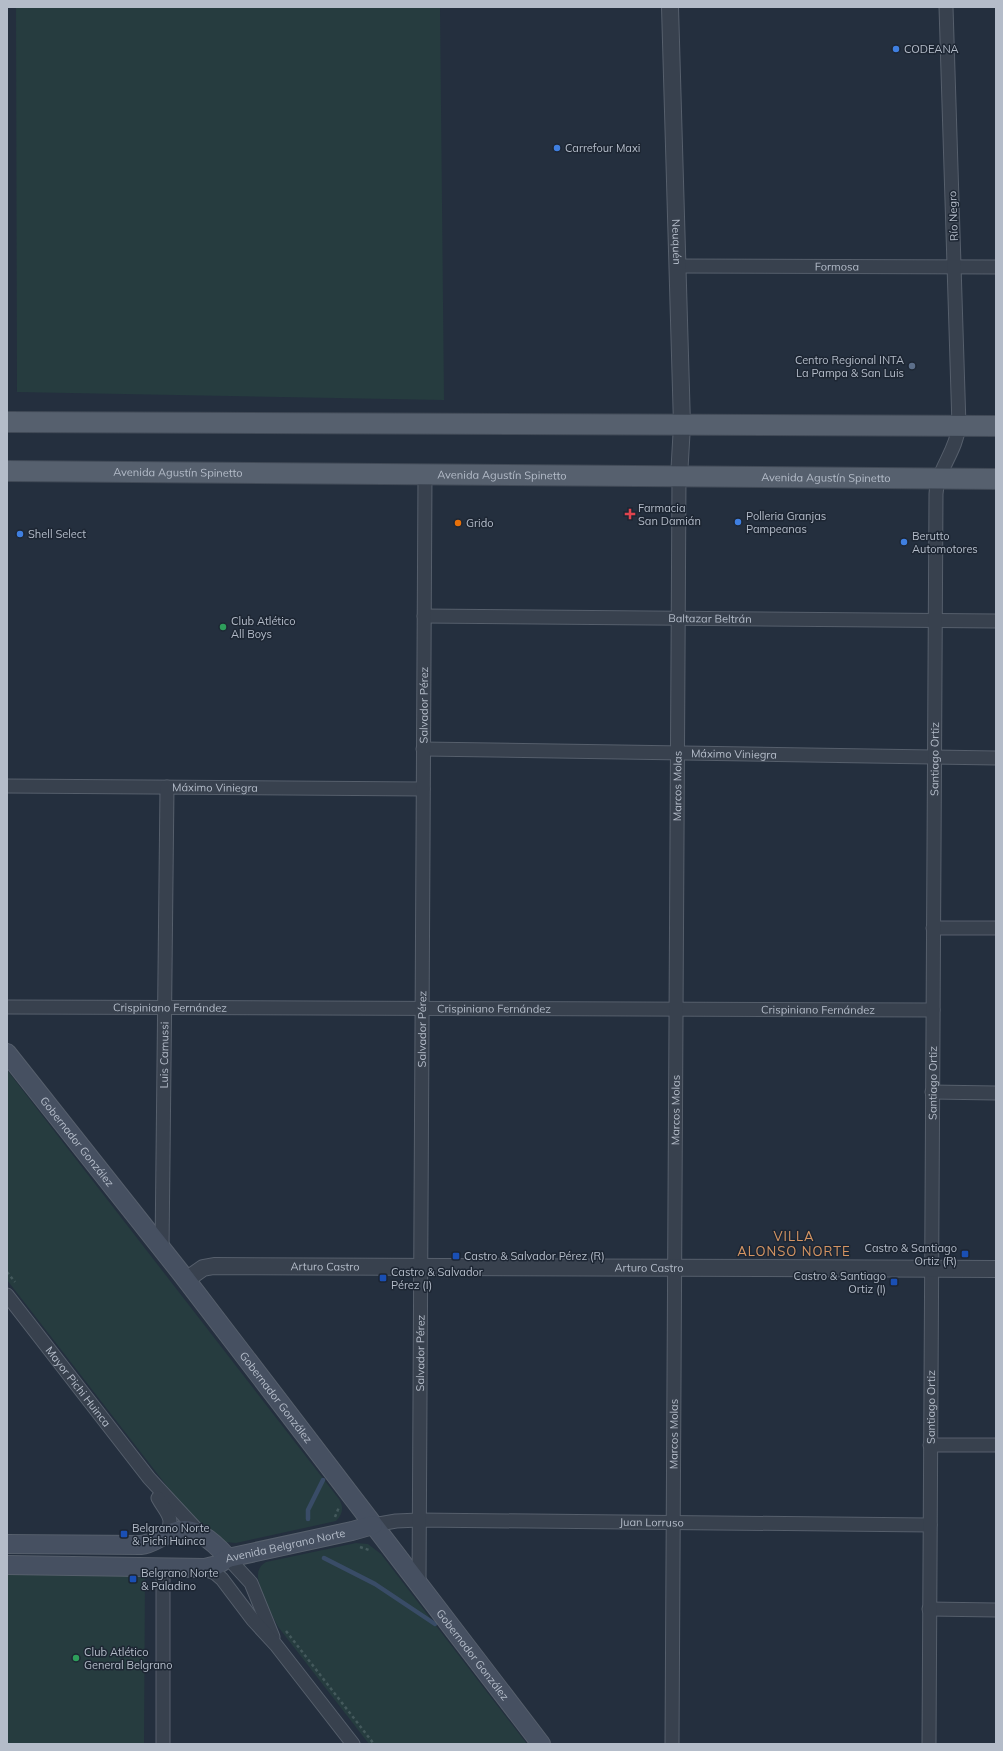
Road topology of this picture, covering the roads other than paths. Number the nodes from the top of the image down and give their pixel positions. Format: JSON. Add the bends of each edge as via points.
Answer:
{"nodes":[{"id":1,"x":670,"y":7,"type":"edge"},
{"id":2,"x":946,"y":7,"type":"edge"},
{"id":3,"x":677,"y":266,"type":"junction"},
{"id":4,"x":954,"y":266,"type":"junction"},
{"id":5,"x":996,"y":266,"type":"edge"},
{"id":6,"x":7,"y":422,"type":"edge"},
{"id":7,"x":682,"y":425,"type":"junction"},
{"id":8,"x":959,"y":426,"type":"junction"},
{"id":9,"x":996,"y":426,"type":"edge"},
{"id":10,"x":7,"y":472,"type":"edge"},
{"id":11,"x":425,"y":475,"type":"junction"},
{"id":12,"x":679,"y":477,"type":"junction"},
{"id":13,"x":938,"y":479,"type":"junction"},
{"id":14,"x":996,"y":479,"type":"edge"},
{"id":15,"x":424,"y":616,"type":"junction"},
{"id":16,"x":678,"y":618,"type":"junction"},
{"id":17,"x":935,"y":620,"type":"junction"},
{"id":18,"x":996,"y":621,"type":"edge"},
{"id":19,"x":423,"y":749,"type":"junction"},
{"id":20,"x":678,"y":753,"type":"junction"},
{"id":21,"x":934,"y":757,"type":"junction"},
{"id":22,"x":996,"y":758,"type":"edge"},
{"id":23,"x":7,"y":786,"type":"edge"},
{"id":24,"x":168,"y":787,"type":"junction"},
{"id":25,"x":423,"y":790,"type":"junction"},
{"id":26,"x":933,"y":928,"type":"junction"},
{"id":27,"x":996,"y":928,"type":"edge"},
{"id":28,"x":7,"y":1007,"type":"edge"},
{"id":29,"x":165,"y":1008,"type":"junction"},
{"id":30,"x":422,"y":1008,"type":"junction"},
{"id":31,"x":676,"y":1009,"type":"junction"},
{"id":32,"x":933,"y":1010,"type":"junction"},
{"id":33,"x":7,"y":1053,"type":"edge"},
{"id":34,"x":932,"y":1092,"type":"junction"},
{"id":35,"x":996,"y":1093,"type":"edge"},
{"id":36,"x":162,"y":1250,"type":"junction"},
{"id":37,"x":420,"y":1267,"type":"junction"},
{"id":38,"x":675,"y":1268,"type":"junction"},
{"id":39,"x":931,"y":1268,"type":"junction"},
{"id":40,"x":996,"y":1269,"type":"edge"},
{"id":41,"x":186,"y":1280,"type":"junction"},
{"id":42,"x":7,"y":1296,"type":"edge"},
{"id":43,"x":930,"y":1445,"type":"junction"},
{"id":44,"x":996,"y":1445,"type":"edge"},
{"id":45,"x":149,"y":1478,"type":"junction"},
{"id":46,"x":419,"y":1520,"type":"junction"},
{"id":47,"x":674,"y":1522,"type":"junction"},
{"id":48,"x":373,"y":1524,"type":"junction"},
{"id":49,"x":930,"y":1525,"type":"junction"},
{"id":50,"x":205,"y":1537,"type":"junction"},
{"id":51,"x":160,"y":1538,"type":"junction"},
{"id":52,"x":7,"y":1544,"type":"edge"},
{"id":53,"x":228,"y":1558,"type":"junction"},
{"id":54,"x":7,"y":1566,"type":"edge"},
{"id":55,"x":163,"y":1567,"type":"junction"},
{"id":56,"x":201,"y":1568,"type":"junction"},
{"id":57,"x":419,"y":1584,"type":"junction"},
{"id":58,"x":929,"y":1609,"type":"junction"},
{"id":59,"x":996,"y":1610,"type":"edge"},
{"id":60,"x":276,"y":1645,"type":"junction"},
{"id":61,"x":163,"y":1744,"type":"edge"},
{"id":62,"x":353,"y":1744,"type":"edge"},
{"id":63,"x":541,"y":1744,"type":"edge"},
{"id":64,"x":672,"y":1744,"type":"edge"},
{"id":65,"x":928,"y":1744,"type":"edge"}],
"edges":[{"from":1,"to":3,"type":"street","name":"Neuquén"},
{"from":2,"to":4,"type":"street","name":"Río Negro"},
{"from":3,"to":4,"type":"street","name":"Formosa"},
{"from":3,"to":7,"type":"street","name":"Neuquén"},
{"from":4,"to":5,"type":"street","name":"Formosa"},
{"from":4,"to":8,"type":"street","name":"Río Negro"},
{"from":6,"to":7,"type":"main road"},
{"from":7,"to":8,"type":"main road"},
{"from":7,"to":12,"type":"street","name":"Neuquén"},
{"from":8,"to":9,"type":"main road"},
{"from":8,"to":13,"type":"street","name":"Santiago Ortiz","via":[[953,450]]},
{"from":10,"to":11,"type":"main road","name":"Avenida Agustín Spinetto"},
{"from":11,"to":12,"type":"main road","name":"Avenida Agustín Spinetto"},
{"from":11,"to":15,"type":"street","name":"Salvador Pérez"},
{"from":12,"to":13,"type":"main road","name":"Avenida Agustín Spinetto"},
{"from":12,"to":16,"type":"street","name":"Marcos Molas"},
{"from":13,"to":14,"type":"main road","name":"Avenida Agustín Spinetto"},
{"from":13,"to":17,"type":"street","name":"Santiago Ortiz"},
{"from":15,"to":16,"type":"street","name":"Baltazar Beltrán"},
{"from":15,"to":19,"type":"street","name":"Salvador Pérez"},
{"from":16,"to":17,"type":"street","name":"Baltazar Beltrán"},
{"from":16,"to":20,"type":"street","name":"Marcos Molas"},
{"from":17,"to":18,"type":"street","name":"Baltazar Beltrán"},
{"from":17,"to":21,"type":"street","name":"Santiago Ortiz"},
{"from":19,"to":20,"type":"street","name":"Máximo Viniegra"},
{"from":19,"to":25,"type":"street","name":"Salvador Pérez"},
{"from":20,"to":21,"type":"street","name":"Máximo Viniegra"},
{"from":20,"to":31,"type":"street","name":"Marcos Molas"},
{"from":21,"to":22,"type":"street","name":"Máximo Viniegra"},
{"from":21,"to":26,"type":"street","name":"Santiago Ortiz"},
{"from":23,"to":24,"type":"street","name":"Máximo Viniegra"},
{"from":24,"to":25,"type":"street","name":"Máximo Viniegra"},
{"from":24,"to":29,"type":"street","name":"Luis Camussi"},
{"from":25,"to":30,"type":"street","name":"Salvador Pérez"},
{"from":26,"to":27,"type":"street"},
{"from":26,"to":32,"type":"street","name":"Santiago Ortiz"},
{"from":28,"to":29,"type":"street","name":"Crispiniano Fernández"},
{"from":29,"to":30,"type":"street","name":"Crispiniano Fernández"},
{"from":29,"to":36,"type":"street","name":"Luis Camussi"},
{"from":30,"to":31,"type":"street","name":"Crispiniano Fernández"},
{"from":30,"to":37,"type":"street","name":"Salvador Pérez"},
{"from":31,"to":32,"type":"street","name":"Crispiniano Fernández"},
{"from":31,"to":38,"type":"street","name":"Marcos Molas"},
{"from":32,"to":34,"type":"street","name":"Santiago Ortiz"},
{"from":33,"to":36,"type":"main road","name":"Gobernador González"},
{"from":34,"to":35,"type":"street"},
{"from":34,"to":39,"type":"street","name":"Santiago Ortiz"},
{"from":36,"to":41,"type":"main road","name":"Gobernador González"},
{"from":37,"to":38,"type":"street","name":"Arturo Castro"},
{"from":37,"to":41,"type":"street","name":"Arturo Castro","via":[[214,1266],[203,1268]]},
{"from":37,"to":46,"type":"street","name":"Salvador Pérez"},
{"from":38,"to":39,"type":"street","name":"Arturo Castro"},
{"from":38,"to":47,"type":"street","name":"Marcos Molas"},
{"from":39,"to":40,"type":"street","name":"Arturo Castro"},
{"from":39,"to":43,"type":"street","name":"Santiago Ortiz"},
{"from":41,"to":48,"type":"main road","name":"Gobernador González"},
{"from":42,"to":45,"type":"street","name":"Mayor Pichi Huinca"},
{"from":43,"to":44,"type":"street"},
{"from":43,"to":49,"type":"street","name":"Santiago Ortiz"},
{"from":45,"to":50,"type":"street","name":"Mayor Pichi Huinca"},
{"from":45,"to":51,"type":"street","name":"Mayor Pichi Huinca","via":[[170,1518],[169,1529]]},
{"from":46,"to":47,"type":"street","name":"Juan Lorruso"},
{"from":46,"to":48,"type":"street","name":"Juan Lorruso"},
{"from":46,"to":57,"type":"street","name":"Salvador Pérez"},
{"from":47,"to":49,"type":"street","name":"Juan Lorruso"},
{"from":47,"to":64,"type":"street","name":"Marcos Molas"},
{"from":48,"to":53,"type":"main road","name":"Avenida Belgrano Norte","via":[[352,1531]]},
{"from":48,"to":57,"type":"main road","name":"Gobernador González"},
{"from":49,"to":58,"type":"street","name":"Santiago Ortiz"},
{"from":50,"to":51,"type":"main road","via":[[187,1530],[173,1532]]},
{"from":50,"to":53,"type":"main road","name":"Mayor Pichi Huinca"},
{"from":51,"to":52,"type":"main road","via":[[146,1545],[135,1546]]},
{"from":51,"to":55,"type":"main road","via":[[152,1546],[151,1554],[156,1564]]},
{"from":53,"to":56,"type":"main road","name":"Avenida Belgrano Norte","via":[[217,1565]]},
{"from":53,"to":60,"type":"street","name":"Mayor Pichi Huinca","via":[[251,1583]]},
{"from":54,"to":55,"type":"main road","name":"Avenida Belgrano Norte"},
{"from":55,"to":56,"type":"main road","name":"Avenida Belgrano Norte"},
{"from":55,"to":61,"type":"street"},
{"from":56,"to":60,"type":"street","name":"Mayor Pichi Huinca","via":[[215,1573],[222,1579]]},
{"from":57,"to":63,"type":"main road","name":"Gobernador González"},
{"from":58,"to":59,"type":"street"},
{"from":58,"to":65,"type":"street","name":"Santiago Ortiz"},
{"from":60,"to":62,"type":"street","name":"Mayor Pichi Huinca"}]}
